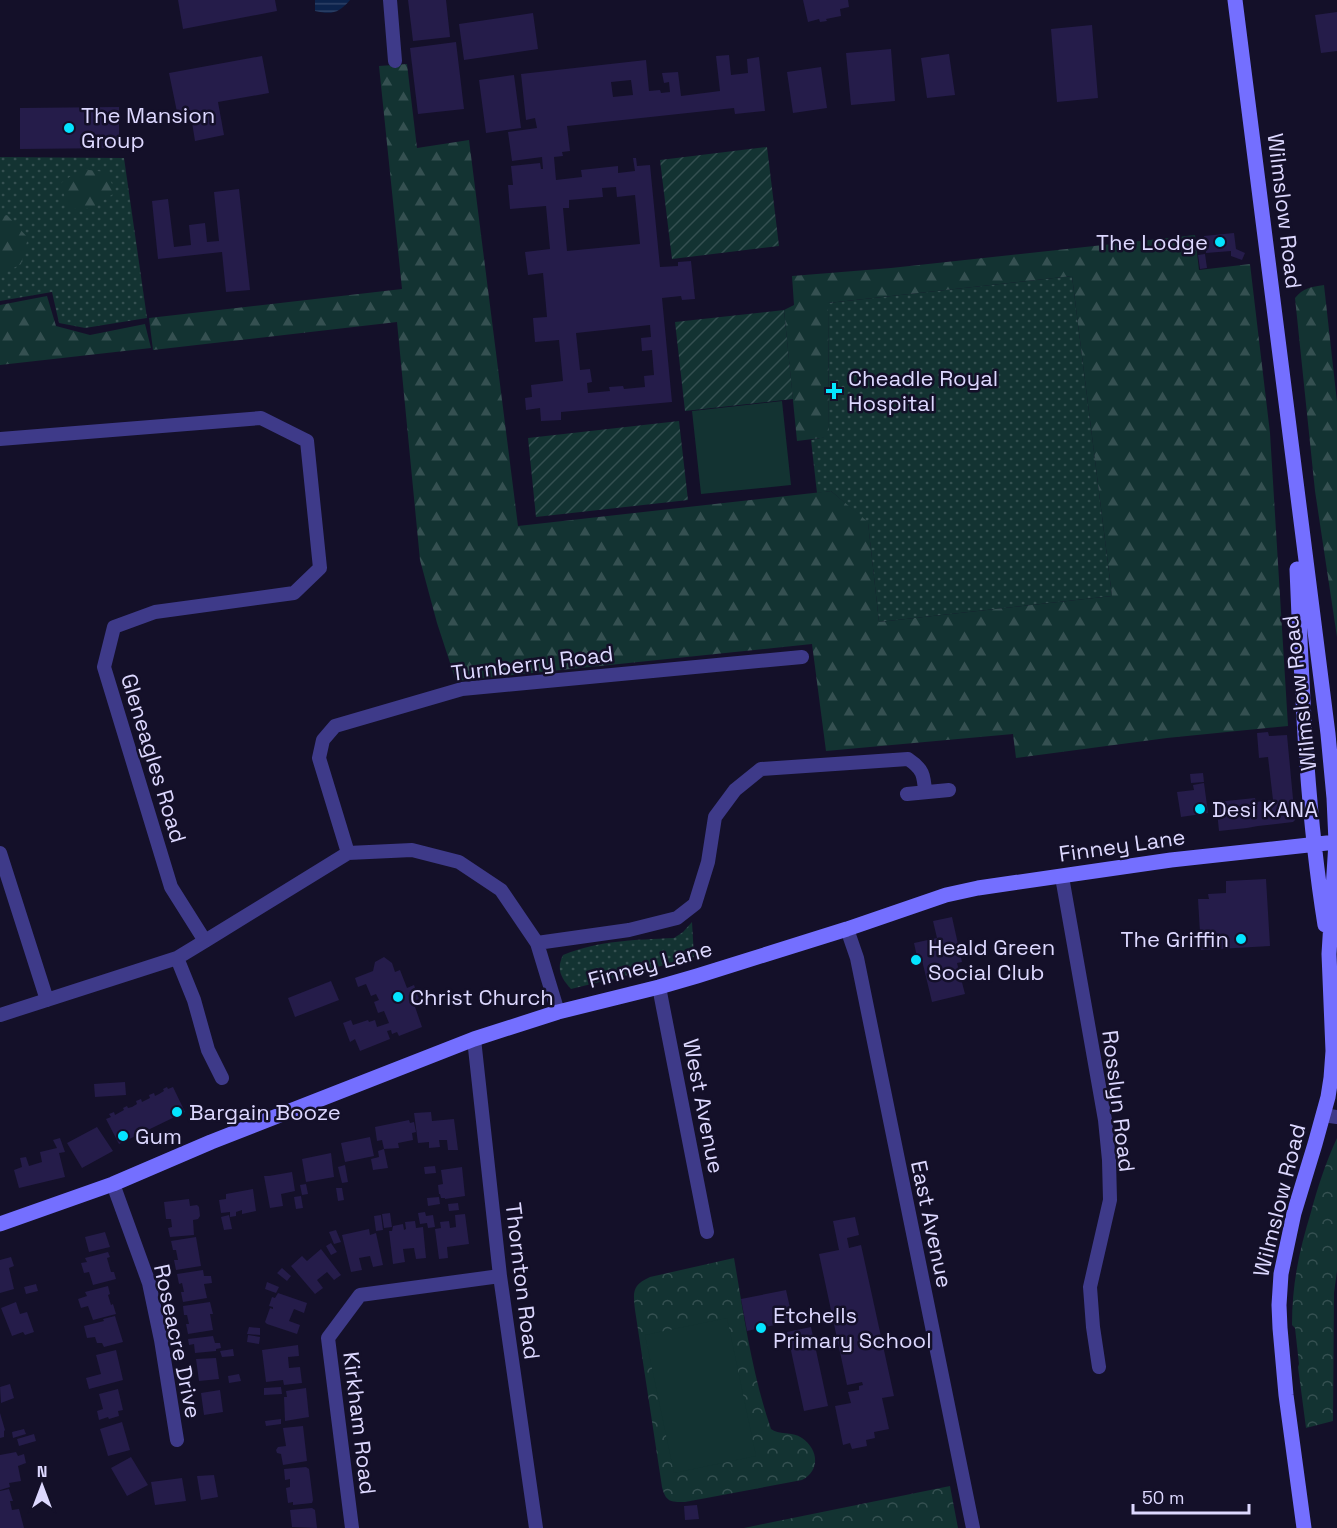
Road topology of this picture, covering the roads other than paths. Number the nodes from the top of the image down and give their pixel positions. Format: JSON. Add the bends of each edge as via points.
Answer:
{"nodes":[{"id":1,"x":390,"y":0,"type":"edge"},
{"id":2,"x":1235,"y":0,"type":"edge"},
{"id":3,"x":395,"y":61,"type":"dead end"},
{"id":4,"x":0,"y":439,"type":"edge"},
{"id":5,"x":1294,"y":463,"type":"junction"},
{"id":6,"x":802,"y":657,"type":"dead end"},
{"id":7,"x":1305,"y":733,"type":"junction"},
{"id":8,"x":1333,"y":734,"type":"edge"},
{"id":9,"x":1333,"y":755,"type":"edge"},
{"id":10,"x":1306,"y":756,"type":"junction"},
{"id":11,"x":950,"y":790,"type":"dead end"},
{"id":12,"x":925,"y":792,"type":"junction"},
{"id":13,"x":908,"y":794,"type":"dead end"},
{"id":14,"x":1336,"y":794,"type":"edge"},
{"id":15,"x":1336,"y":842,"type":"edge"},
{"id":16,"x":1313,"y":846,"type":"junction"},
{"id":17,"x":0,"y":853,"type":"edge"},
{"id":18,"x":348,"y":853,"type":"junction"},
{"id":19,"x":1062,"y":877,"type":"junction"},
{"id":20,"x":847,"y":929,"type":"junction"},
{"id":21,"x":205,"y":941,"type":"junction"},
{"id":22,"x":537,"y":943,"type":"junction"},
{"id":23,"x":1329,"y":954,"type":"junction"},
{"id":24,"x":177,"y":958,"type":"junction"},
{"id":25,"x":659,"y":987,"type":"junction"},
{"id":26,"x":47,"y":1000,"type":"junction"},
{"id":27,"x":558,"y":1012,"type":"junction"},
{"id":28,"x":0,"y":1015,"type":"edge"},
{"id":29,"x":474,"y":1039,"type":"junction"},
{"id":30,"x":222,"y":1078,"type":"dead end"},
{"id":31,"x":1330,"y":1116,"type":"edge"},
{"id":32,"x":113,"y":1184,"type":"junction"},
{"id":33,"x":0,"y":1224,"type":"edge"},
{"id":34,"x":707,"y":1232,"type":"dead end"},
{"id":35,"x":500,"y":1276,"type":"junction"},
{"id":36,"x":1099,"y":1366,"type":"dead end"},
{"id":37,"x":177,"y":1440,"type":"dead end"},
{"id":38,"x":352,"y":1528,"type":"edge"},
{"id":39,"x":536,"y":1528,"type":"edge"},
{"id":40,"x":973,"y":1528,"type":"edge"},
{"id":41,"x":1304,"y":1528,"type":"edge"}],
"edges":[{"from":1,"to":3,"type":"street"},
{"from":2,"to":5,"type":"main road","name":"Wilmslow Road"},
{"from":4,"to":21,"type":"street","name":"Gleneagles Road","via":[[261,418],[307,441],[320,568],[294,593],[155,612],[114,627],[104,667],[171,887]]},
{"from":5,"to":7,"type":"main road","name":"Wilmslow Road"},
{"from":5,"to":8,"type":"main road","name":"Wilmslow Road"},
{"from":6,"to":18,"type":"street","name":"Turnberry Road","via":[[462,690],[335,726],[323,740],[318,758]]},
{"from":7,"to":8,"type":"main road"},
{"from":7,"to":10,"type":"main road","name":"Wilmslow Road"},
{"from":8,"to":9,"type":"main road","name":"Wilmslow Road"},
{"from":9,"to":10,"type":"main road"},
{"from":9,"to":14,"type":"main road","name":"Wilmslow Road"},
{"from":10,"to":16,"type":"main road","name":"Wilmslow Road"},
{"from":11,"to":12,"type":"street"},
{"from":12,"to":13,"type":"street"},
{"from":12,"to":22,"type":"street","via":[[924,777],[908,759],[761,769],[735,790],[715,817],[708,862],[695,904],[677,918],[629,930]]},
{"from":14,"to":15,"type":"main road","name":"Wilmslow Road"},
{"from":15,"to":16,"type":"main road","name":"Finney Lane"},
{"from":15,"to":23,"type":"main road","name":"Wilmslow Road"},
{"from":16,"to":19,"type":"main road","name":"Finney Lane","via":[[1171,860]]},
{"from":16,"to":23,"type":"main road","name":"Wilmslow Road"},
{"from":17,"to":26,"type":"street"},
{"from":18,"to":21,"type":"street"},
{"from":18,"to":22,"type":"street","via":[[412,850],[459,862],[501,890]]},
{"from":19,"to":20,"type":"main road","name":"Finney Lane","via":[[946,895]]},
{"from":19,"to":36,"type":"street","name":"Rosslyn Road","via":[[1109,1160],[1110,1200],[1090,1287]]},
{"from":20,"to":25,"type":"main road","name":"Finney Lane"},
{"from":20,"to":40,"type":"street","name":"East Avenue","via":[[857,958]]},
{"from":21,"to":24,"type":"street"},
{"from":22,"to":27,"type":"street"},
{"from":23,"to":31,"type":"main road","name":"Wilmslow Road","via":[[1333,1051]]},
{"from":24,"to":26,"type":"street"},
{"from":24,"to":30,"type":"street","via":[[194,1000],[202,1053]]},
{"from":25,"to":27,"type":"main road","name":"Finney Lane"},
{"from":25,"to":34,"type":"street","name":"West Avenue"},
{"from":26,"to":28,"type":"street"},
{"from":27,"to":29,"type":"main road","name":"Finney Lane"},
{"from":29,"to":32,"type":"main road","name":"Finney Lane"},
{"from":29,"to":35,"type":"street","name":"Thornton Road"},
{"from":31,"to":41,"type":"main road","name":"Wilmslow Road","via":[[1294,1213],[1281,1274],[1284,1375]]},
{"from":32,"to":33,"type":"main road","name":"Finney Lane"},
{"from":32,"to":37,"type":"street","name":"Roseacre Drive","via":[[149,1283]]},
{"from":35,"to":38,"type":"street","name":"Kirkham Road","via":[[360,1295],[328,1338]]},
{"from":35,"to":39,"type":"street","name":"Thornton Road"}]}
